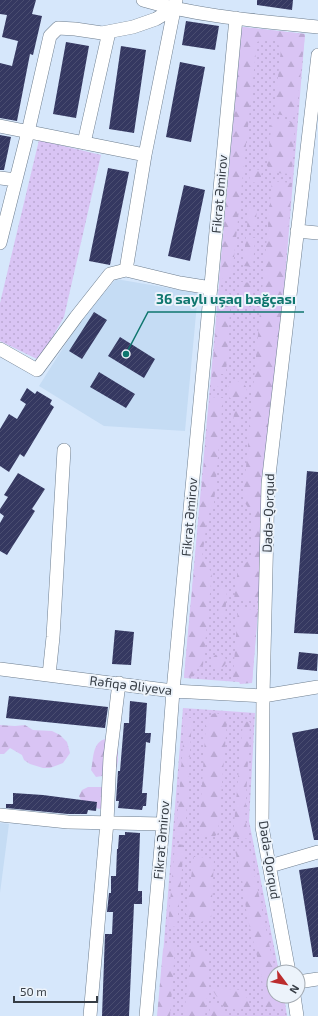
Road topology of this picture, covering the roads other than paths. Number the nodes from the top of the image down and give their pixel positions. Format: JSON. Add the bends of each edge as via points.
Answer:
{"nodes":[{"id":1,"x":143,"y":0,"type":"edge"},
{"id":2,"x":175,"y":4,"type":"edge"},
{"id":3,"x":236,"y":18,"type":"junction"},
{"id":4,"x":318,"y":27,"type":"edge"},
{"id":5,"x":110,"y":32,"type":"junction"},
{"id":6,"x":318,"y":55,"type":"edge"},
{"id":7,"x":316,"y":81,"type":"edge"},
{"id":8,"x":0,"y":126,"type":"edge"},
{"id":9,"x":28,"y":132,"type":"junction"},
{"id":10,"x":84,"y":143,"type":"junction"},
{"id":11,"x":145,"y":155,"type":"junction"},
{"id":12,"x":0,"y":178,"type":"edge"},
{"id":13,"x":16,"y":180,"type":"junction"},
{"id":14,"x":297,"y":231,"type":"junction"},
{"id":15,"x":318,"y":233,"type":"edge"},
{"id":16,"x":0,"y":243,"type":"edge"},
{"id":17,"x":126,"y":270,"type":"junction"},
{"id":18,"x":211,"y":288,"type":"junction"},
{"id":19,"x":0,"y":349,"type":"edge"},
{"id":20,"x":64,"y":450,"type":"dead end"},
{"id":21,"x":0,"y":669,"type":"edge"},
{"id":22,"x":49,"y":675,"type":"junction"},
{"id":23,"x":119,"y":683,"type":"junction"},
{"id":24,"x":318,"y":687,"type":"edge"},
{"id":25,"x":173,"y":691,"type":"junction"},
{"id":26,"x":263,"y":696,"type":"junction"},
{"id":27,"x":0,"y":816,"type":"edge"},
{"id":28,"x":107,"y":822,"type":"junction"},
{"id":29,"x":163,"y":824,"type":"junction"},
{"id":30,"x":318,"y":852,"type":"edge"},
{"id":31,"x":270,"y":866,"type":"junction"},
{"id":32,"x":288,"y":964,"type":"edge"},
{"id":33,"x":318,"y":979,"type":"edge"},
{"id":34,"x":306,"y":981,"type":"edge"},
{"id":35,"x":295,"y":1004,"type":"edge"},
{"id":36,"x":90,"y":1016,"type":"edge"},
{"id":37,"x":146,"y":1016,"type":"edge"},
{"id":38,"x":297,"y":1016,"type":"edge"}],
"edges":[{"from":1,"to":2,"type":"street"},
{"from":2,"to":3,"type":"street"},
{"from":2,"to":5,"type":"street","via":[[156,19]]},
{"from":2,"to":11,"type":"street"},
{"from":3,"to":4,"type":"street"},
{"from":3,"to":18,"type":"street","name":"Fikrət Əmirov"},
{"from":5,"to":9,"type":"street","via":[[58,28],[50,36]]},
{"from":5,"to":10,"type":"street"},
{"from":6,"to":7,"type":"street","name":"Dədə-Qorqud"},
{"from":7,"to":14,"type":"street","name":"Dədə-Qorqud"},
{"from":8,"to":9,"type":"street"},
{"from":9,"to":10,"type":"street"},
{"from":9,"to":13,"type":"street"},
{"from":10,"to":11,"type":"street"},
{"from":11,"to":17,"type":"street"},
{"from":12,"to":13,"type":"street"},
{"from":13,"to":16,"type":"street"},
{"from":14,"to":15,"type":"street"},
{"from":14,"to":26,"type":"street","name":"Dədə-Qorqud","via":[[268,484]]},
{"from":17,"to":18,"type":"street"},
{"from":17,"to":19,"type":"street","via":[[110,274],[38,370]]},
{"from":18,"to":25,"type":"street","name":"Fikrət Əmirov"},
{"from":20,"to":22,"type":"street"},
{"from":21,"to":22,"type":"street","name":"Rəfiqə Əliyeva"},
{"from":22,"to":23,"type":"street","name":"Rəfiqə Əliyeva"},
{"from":23,"to":25,"type":"street","name":"Rəfiqə Əliyeva"},
{"from":23,"to":28,"type":"street","via":[[110,757]]},
{"from":24,"to":26,"type":"street","name":"Rəfiqə Əliyeva"},
{"from":25,"to":26,"type":"street","name":"Rəfiqə Əliyeva"},
{"from":25,"to":29,"type":"street","name":"Fikrət Əmirov"},
{"from":26,"to":31,"type":"street","name":"Dədə-Qorqud","via":[[262,827]]},
{"from":27,"to":28,"type":"street","via":[[68,822]]},
{"from":28,"to":29,"type":"street"},
{"from":28,"to":36,"type":"street"},
{"from":29,"to":37,"type":"street","name":"Fikrət Əmirov"},
{"from":30,"to":31,"type":"street"},
{"from":31,"to":32,"type":"street","name":"Dədə-Qorqud"},
{"from":33,"to":34,"type":"street"},
{"from":35,"to":38,"type":"street"}]}
